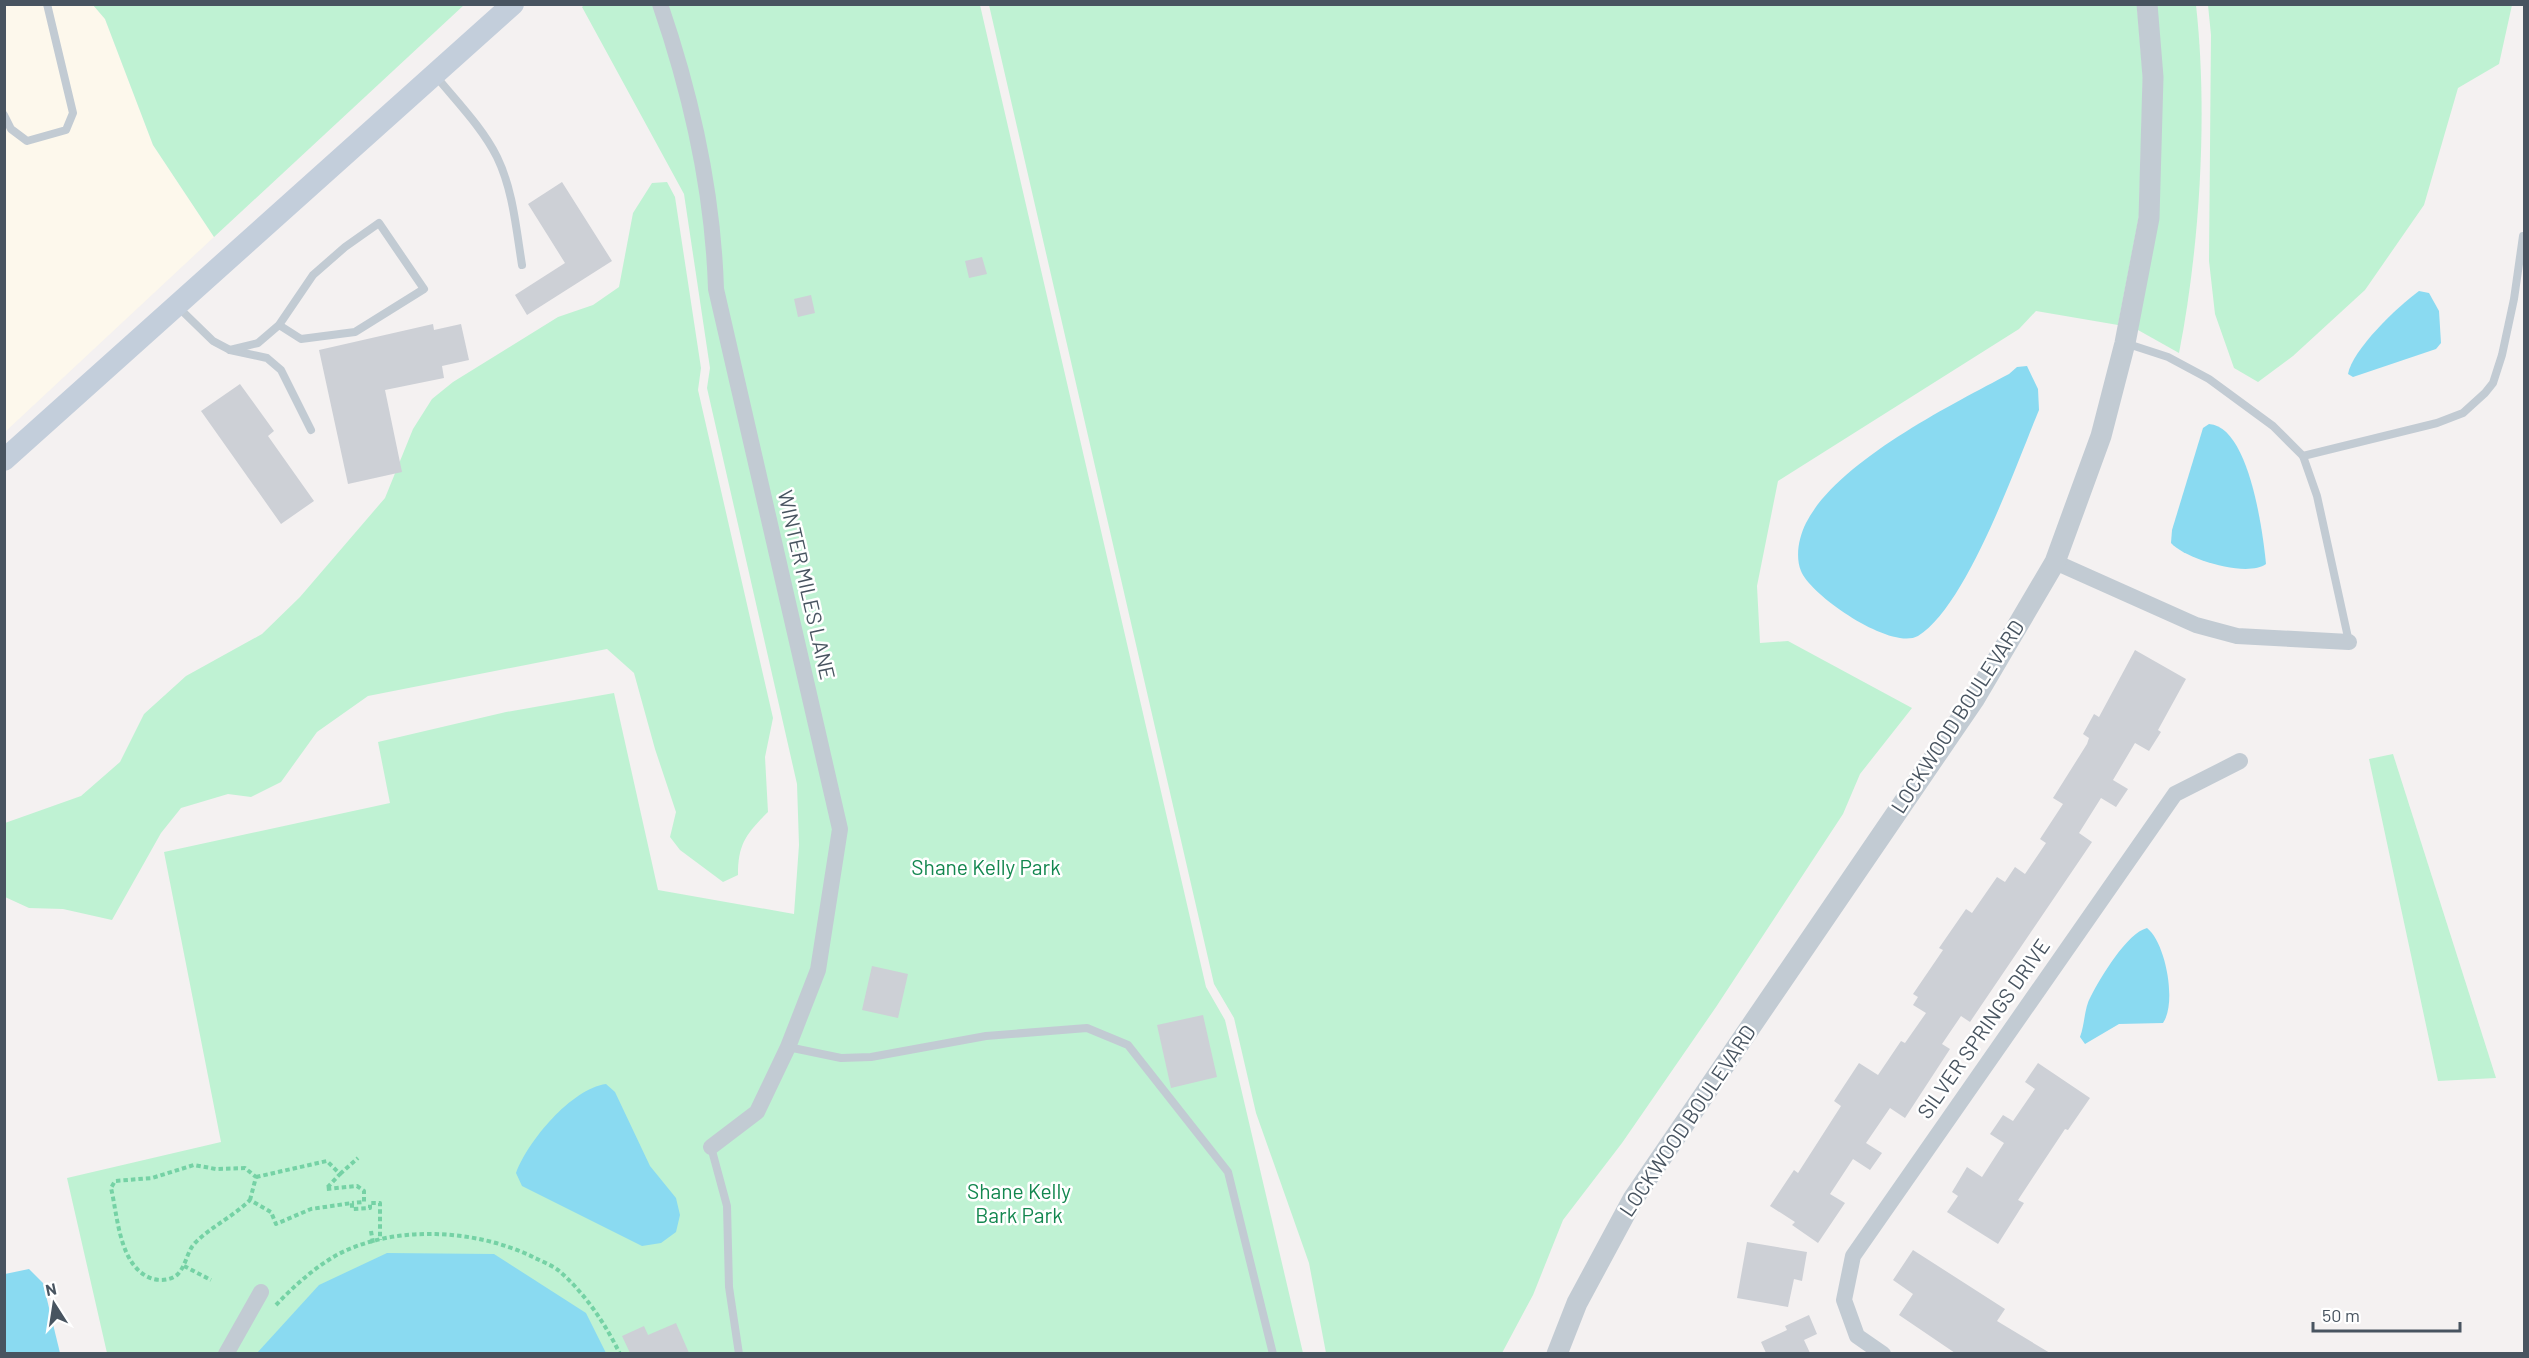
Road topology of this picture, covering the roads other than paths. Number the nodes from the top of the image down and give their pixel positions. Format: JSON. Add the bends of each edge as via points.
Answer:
{"nodes":[{"id":1,"x":47,"y":4,"type":"edge"},
{"id":2,"x":513,"y":4,"type":"edge"},
{"id":3,"x":660,"y":4,"type":"edge"},
{"id":4,"x":2147,"y":4,"type":"edge"},
{"id":5,"x":435,"y":75,"type":"junction"},
{"id":6,"x":4,"y":115,"type":"edge"},
{"id":7,"x":2523,"y":236,"type":"edge"},
{"id":8,"x":522,"y":265,"type":"dead end"},
{"id":9,"x":177,"y":306,"type":"junction"},
{"id":10,"x":279,"y":325,"type":"junction"},
{"id":11,"x":2125,"y":343,"type":"junction"},
{"id":12,"x":230,"y":350,"type":"junction"},
{"id":13,"x":311,"y":430,"type":"dead end"},
{"id":14,"x":2303,"y":456,"type":"junction"},
{"id":15,"x":4,"y":460,"type":"edge"},
{"id":16,"x":2055,"y":562,"type":"junction"},
{"id":17,"x":2349,"y":642,"type":"joint"},
{"id":18,"x":2240,"y":761,"type":"dead end"},
{"id":19,"x":788,"y":1047,"type":"junction"},
{"id":20,"x":711,"y":1146,"type":"joint"},
{"id":21,"x":261,"y":1292,"type":"dead end"},
{"id":22,"x":226,"y":1353,"type":"edge"},
{"id":23,"x":740,"y":1353,"type":"edge"},
{"id":24,"x":1273,"y":1353,"type":"edge"},
{"id":25,"x":1557,"y":1353,"type":"edge"},
{"id":26,"x":1882,"y":1353,"type":"edge"}],
"edges":[{"from":1,"to":6,"type":"lane","via":[[73,112],[66,130],[27,141],[11,129]]},
{"from":2,"to":5,"type":"main road"},
{"from":3,"to":19,"type":"street","name":"WINTER MILES LANE","via":[[683,72],[710,199],[716,289],[840,829],[818,970]]},
{"from":4,"to":11,"type":"street","name":"LOCKWOOD BOULEVARD","via":[[2153,77],[2149,218]]},
{"from":5,"to":8,"type":"lane","via":[[480,129],[497,157],[511,195]]},
{"from":5,"to":9,"type":"main road"},
{"from":7,"to":14,"type":"lane","via":[[2502,355],[2493,383],[2485,393],[2463,413],[2436,423]]},
{"from":9,"to":12,"type":"lane","via":[[213,341]]},
{"from":9,"to":15,"type":"main road"},
{"from":10,"to":10,"type":"lane","via":[[313,275],[379,223],[424,289],[355,332],[301,339]]},
{"from":10,"to":12,"type":"lane","via":[[258,343]]},
{"from":11,"to":14,"type":"lane","via":[[2168,357],[2209,380],[2273,426]]},
{"from":11,"to":16,"type":"street","name":"LOCKWOOD BOULEVARD","via":[[2101,436]]},
{"from":12,"to":13,"type":"lane","via":[[267,358],[281,370]]},
{"from":14,"to":17,"type":"lane","via":[[2317,496]]},
{"from":16,"to":17,"type":"street","via":[[2196,625],[2237,636]]},
{"from":16,"to":25,"type":"street","name":"LOCKWOOD BOULEVARD","via":[[1975,698],[1633,1199],[1577,1303]]},
{"from":18,"to":26,"type":"street","name":"SILVER SPRINGS DRIVE","via":[[2175,794],[1853,1256],[1844,1300],[1857,1336]]},
{"from":19,"to":20,"type":"street","name":"WINTER MILES LANE","via":[[757,1112]]},
{"from":19,"to":24,"type":"lane","via":[[841,1058],[871,1058],[986,1036],[1087,1028],[1128,1045],[1228,1172]]},
{"from":20,"to":23,"type":"lane","via":[[727,1206],[729,1287]]},
{"from":21,"to":22,"type":"street"}]}
